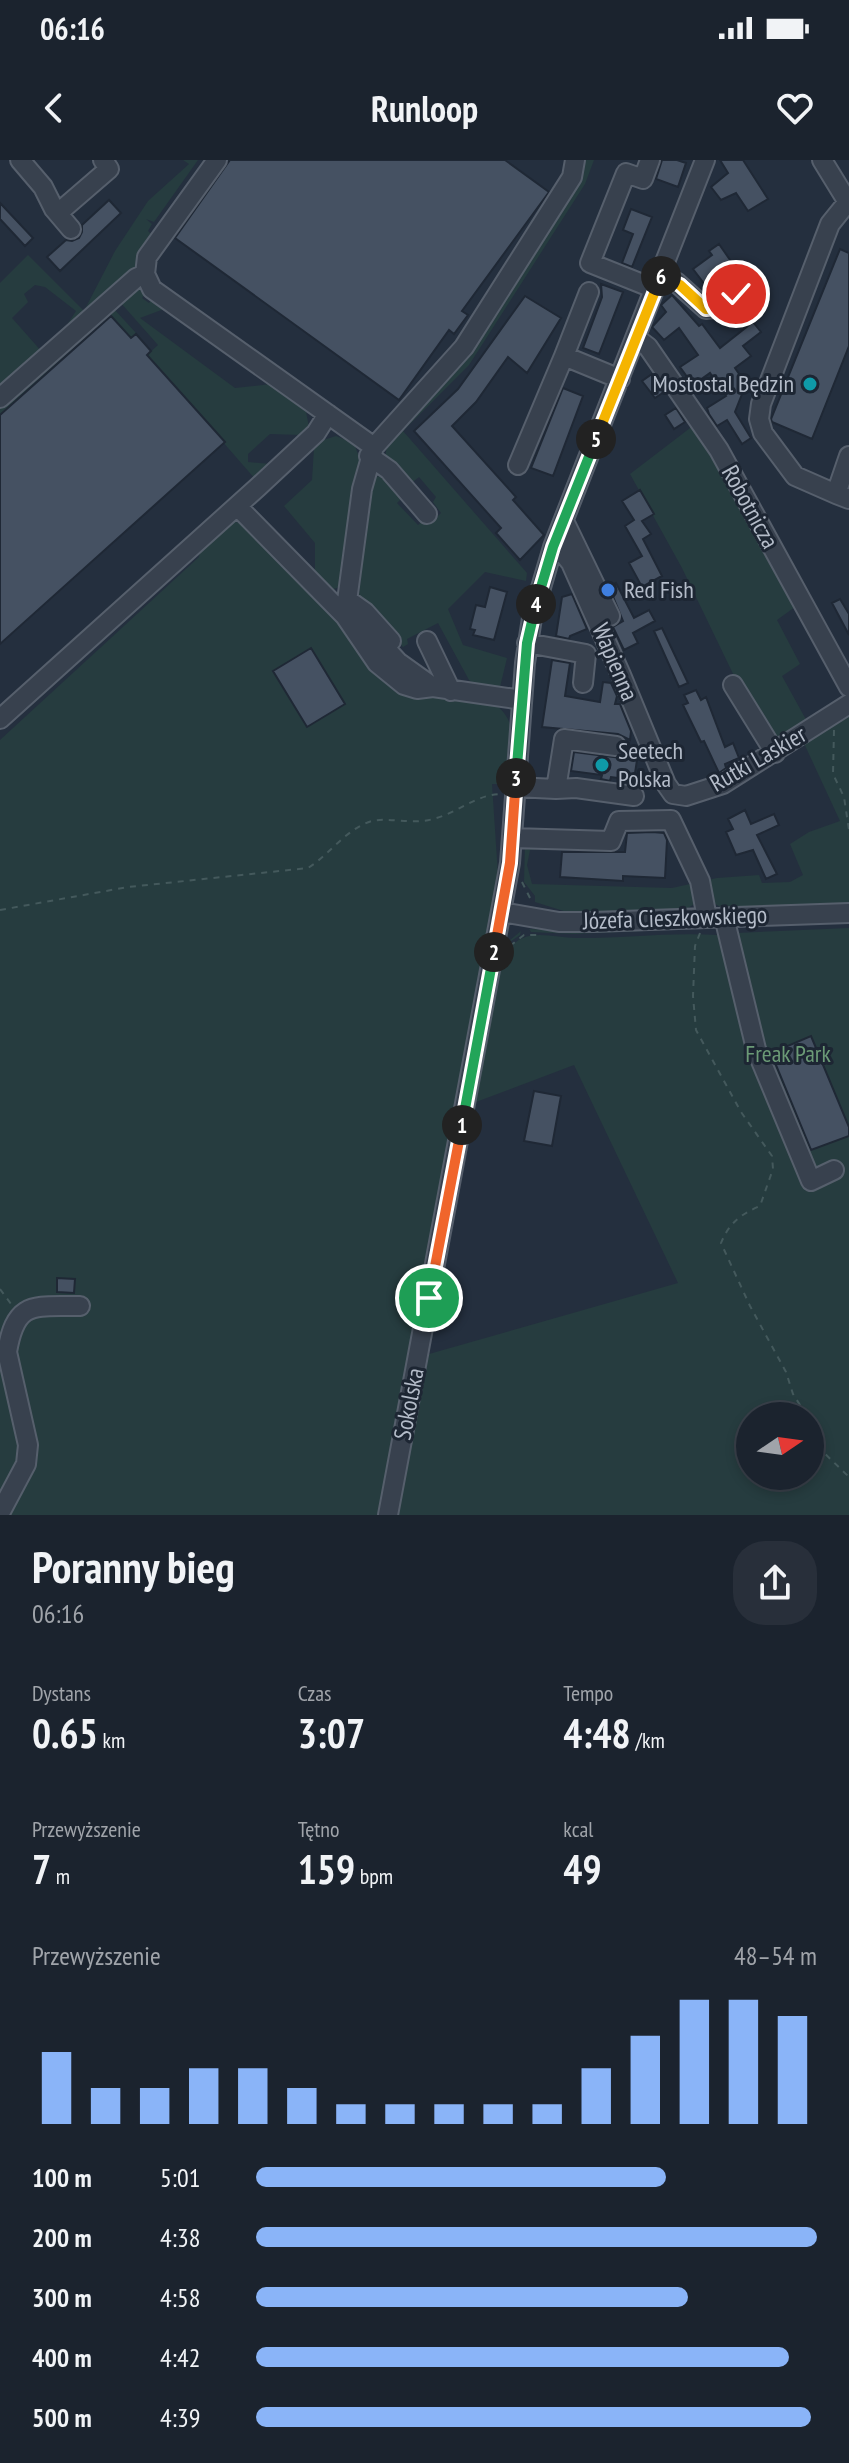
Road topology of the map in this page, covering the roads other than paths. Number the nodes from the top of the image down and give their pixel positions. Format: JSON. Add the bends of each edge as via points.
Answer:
{"nodes":[{"id":1,"x":20,"y":160,"type":"edge"},
{"id":2,"x":103,"y":160,"type":"edge"},
{"id":3,"x":217,"y":160,"type":"edge"},
{"id":4,"x":575,"y":160,"type":"edge"},
{"id":5,"x":650,"y":160,"type":"edge"},
{"id":6,"x":705,"y":160,"type":"edge"},
{"id":7,"x":822,"y":160,"type":"edge"},
{"id":8,"x":848,"y":204,"type":"edge"},
{"id":9,"x":58,"y":213,"type":"junction"},
{"id":10,"x":71,"y":229,"type":"dead end"},
{"id":11,"x":145,"y":274,"type":"junction"},
{"id":12,"x":658,"y":282,"type":"junction"},
{"id":13,"x":589,"y":292,"type":"dead end"},
{"id":14,"x":736,"y":294,"type":"dead end"},
{"id":15,"x":636,"y":338,"type":"junction"},
{"id":16,"x":564,"y":356,"type":"junction"},
{"id":17,"x":620,"y":379,"type":"junction"},
{"id":18,"x":0,"y":398,"type":"edge"},
{"id":19,"x":328,"y":414,"type":"junction"},
{"id":20,"x":371,"y":452,"type":"junction"},
{"id":21,"x":849,"y":456,"type":"edge"},
{"id":22,"x":518,"y":465,"type":"dead end"},
{"id":23,"x":842,"y":496,"type":"edge"},
{"id":24,"x":237,"y":506,"type":"junction"},
{"id":25,"x":427,"y":514,"type":"dead end"},
{"id":26,"x":564,"y":521,"type":"junction"},
{"id":27,"x":553,"y":547,"type":"junction"},
{"id":28,"x":346,"y":608,"type":"junction"},
{"id":29,"x":610,"y":616,"type":"dead end"},
{"id":30,"x":427,"y":641,"type":"dead end"},
{"id":31,"x":527,"y":643,"type":"junction"},
{"id":32,"x":583,"y":683,"type":"dead end"},
{"id":33,"x":733,"y":685,"type":"dead end"},
{"id":34,"x":849,"y":687,"type":"edge"},
{"id":35,"x":442,"y":689,"type":"junction"},
{"id":36,"x":522,"y":700,"type":"junction"},
{"id":37,"x":842,"y":709,"type":"edge"},
{"id":38,"x":0,"y":719,"type":"edge"},
{"id":39,"x":616,"y":746,"type":"dead end"},
{"id":40,"x":775,"y":753,"type":"junction"},
{"id":41,"x":666,"y":784,"type":"joint"},
{"id":42,"x":556,"y":789,"type":"junction"},
{"id":43,"x":515,"y":790,"type":"junction"},
{"id":44,"x":634,"y":796,"type":"dead end"},
{"id":45,"x":513,"y":838,"type":"junction"},
{"id":46,"x":501,"y":912,"type":"junction"},
{"id":47,"x":849,"y":913,"type":"edge"},
{"id":48,"x":710,"y":922,"type":"junction"},
{"id":49,"x":834,"y":1170,"type":"dead end"},
{"id":50,"x":80,"y":1306,"type":"dead end"},
{"id":51,"x":0,"y":1513,"type":"edge"},
{"id":52,"x":388,"y":1515,"type":"edge"}],
"edges":[{"from":1,"to":9,"type":"street"},
{"from":2,"to":9,"type":"street","via":[[109,169]]},
{"from":3,"to":11,"type":"street","via":[[147,257]]},
{"from":4,"to":20,"type":"street","via":[[572,177],[464,347]]},
{"from":5,"to":12,"type":"street","via":[[643,179],[626,173],[590,263]]},
{"from":6,"to":12,"type":"street","name":"Sokolska"},
{"from":7,"to":8,"type":"street"},
{"from":8,"to":23,"type":"street","via":[[830,224],[759,419],[763,433],[795,476]]},
{"from":9,"to":10,"type":"street"},
{"from":11,"to":18,"type":"street"},
{"from":11,"to":19,"type":"street","via":[[152,289]]},
{"from":12,"to":14,"type":"street","via":[[680,285],[706,309]]},
{"from":12,"to":15,"type":"street","name":"Sokolska"},
{"from":13,"to":16,"type":"street"},
{"from":15,"to":17,"type":"street","name":"Sokolska"},
{"from":15,"to":34,"type":"street","name":"Robotnicza","via":[[648,347],[719,450]]},
{"from":16,"to":17,"type":"street"},
{"from":16,"to":22,"type":"street"},
{"from":17,"to":26,"type":"street","name":"Sokolska"},
{"from":19,"to":20,"type":"street"},
{"from":19,"to":24,"type":"street","via":[[316,433]]},
{"from":20,"to":25,"type":"street"},
{"from":20,"to":28,"type":"street"},
{"from":21,"to":23,"type":"street"},
{"from":24,"to":28,"type":"street"},
{"from":24,"to":38,"type":"street"},
{"from":26,"to":27,"type":"street","name":"Sokolska"},
{"from":26,"to":29,"type":"street"},
{"from":27,"to":31,"type":"street","name":"Sokolska"},
{"from":27,"to":41,"type":"street","name":"Wapienna","via":[[571,563]]},
{"from":28,"to":35,"type":"street","via":[[365,612]]},
{"from":30,"to":35,"type":"street"},
{"from":31,"to":32,"type":"street","via":[[586,654]]},
{"from":31,"to":36,"type":"street","name":"Sokolska"},
{"from":33,"to":40,"type":"street"},
{"from":35,"to":36,"type":"street"},
{"from":36,"to":43,"type":"street","name":"Sokolska"},
{"from":37,"to":40,"type":"street","name":"Rutki Laskier"},
{"from":39,"to":42,"type":"street","via":[[564,739]]},
{"from":40,"to":41,"type":"street","name":"Rutki Laskier","via":[[723,784],[686,796],[673,794]]},
{"from":42,"to":43,"type":"street"},
{"from":42,"to":44,"type":"street"},
{"from":43,"to":45,"type":"street","name":"Sokolska"},
{"from":45,"to":46,"type":"street","name":"Sokolska"},
{"from":45,"to":48,"type":"street","via":[[611,841],[619,821],[671,820],[700,881]]},
{"from":46,"to":48,"type":"street","name":"Józefa Cieszkowskiego","via":[[559,922]]},
{"from":46,"to":52,"type":"street","name":"Sokolska"},
{"from":47,"to":48,"type":"street","name":"Józefa Cieszkowskiego"},
{"from":48,"to":49,"type":"street","via":[[811,1181]]},
{"from":50,"to":51,"type":"street","via":[[34,1307],[17,1320],[7,1352],[28,1445],[26,1464]]}]}
